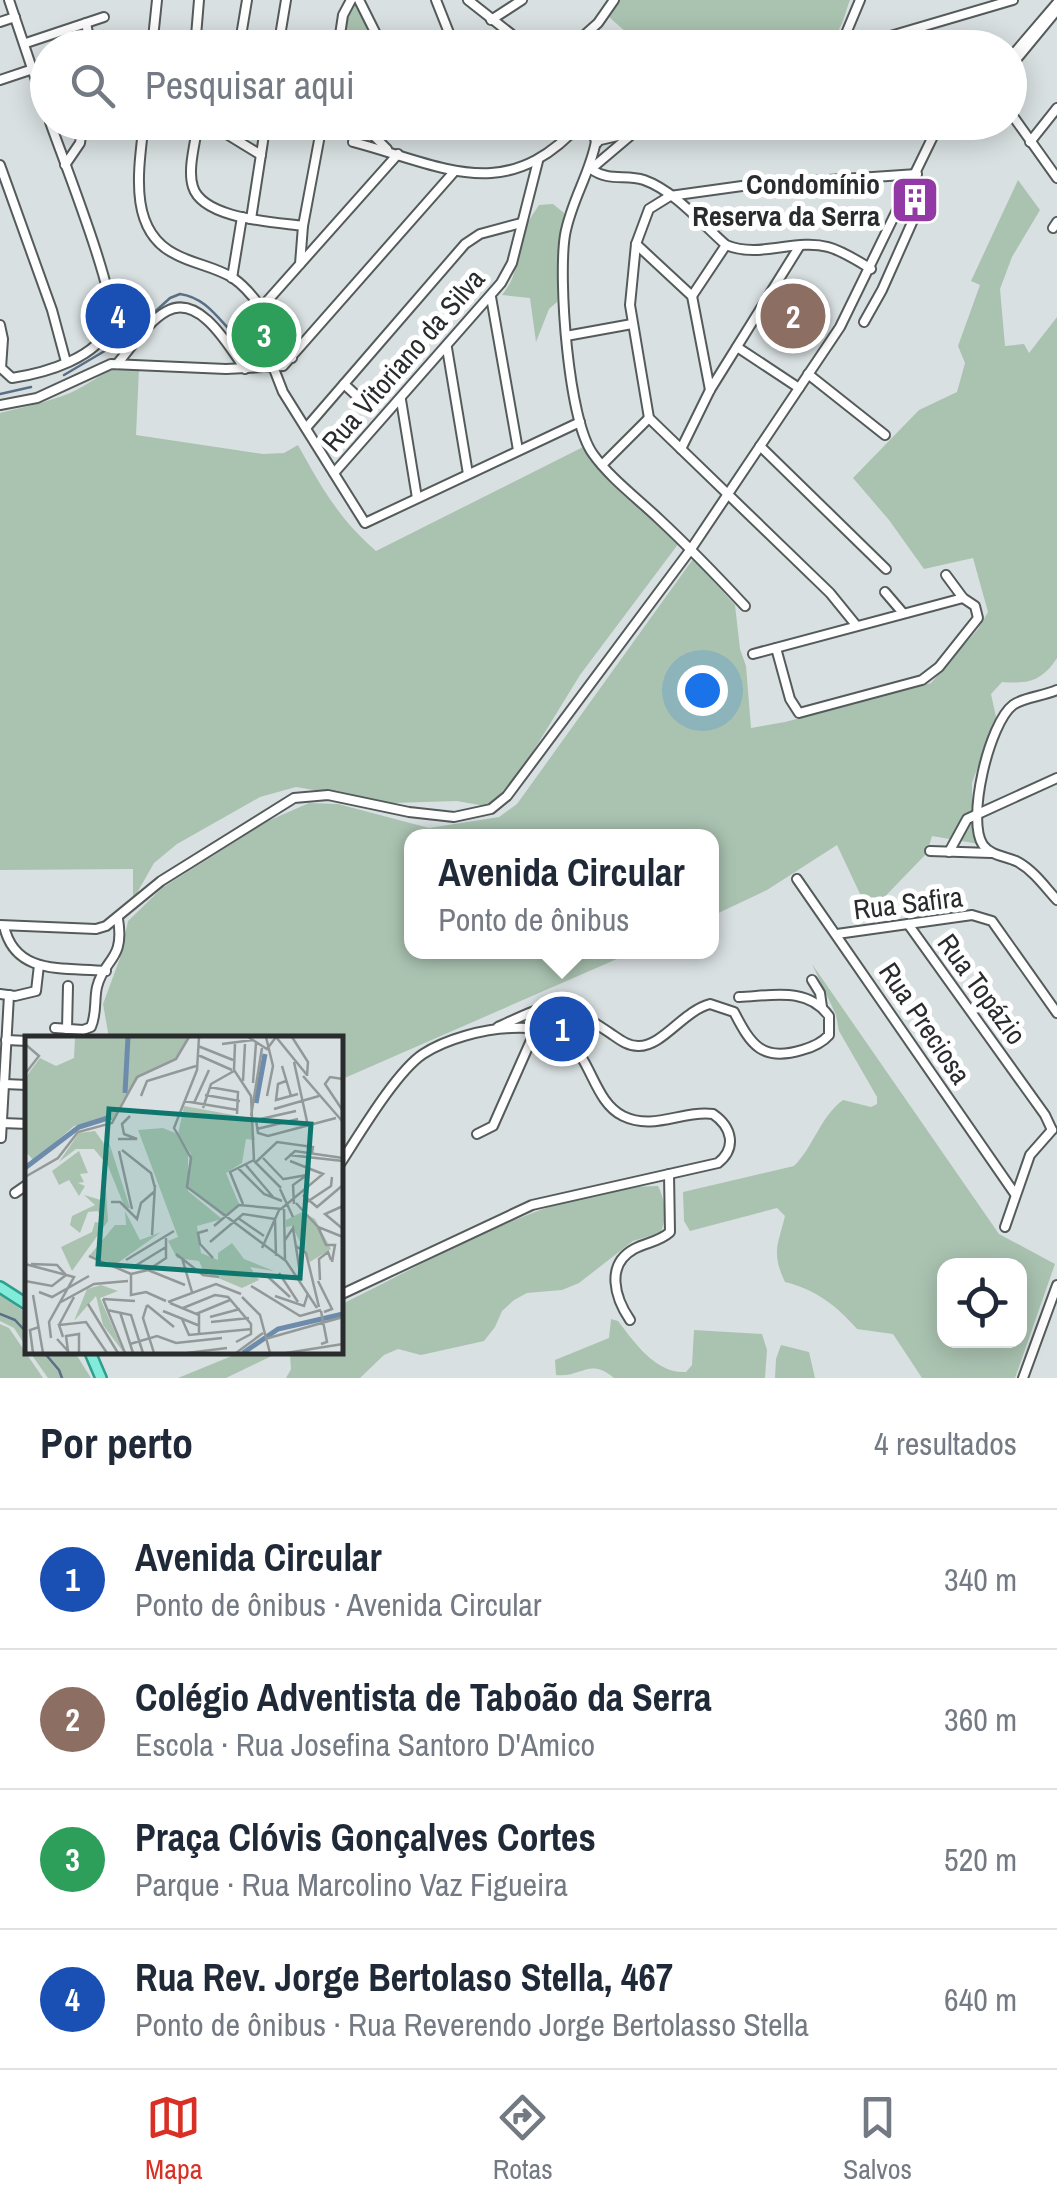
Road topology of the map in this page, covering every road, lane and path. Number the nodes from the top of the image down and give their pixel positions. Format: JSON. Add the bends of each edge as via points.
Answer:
{"nodes":[{"id":1,"x":9,"y":0,"type":"edge"},
{"id":2,"x":157,"y":0,"type":"edge"},
{"id":3,"x":198,"y":0,"type":"edge"},
{"id":4,"x":248,"y":0,"type":"edge"},
{"id":5,"x":286,"y":0,"type":"edge"},
{"id":6,"x":351,"y":0,"type":"edge"},
{"id":7,"x":359,"y":0,"type":"edge"},
{"id":8,"x":436,"y":0,"type":"edge"},
{"id":9,"x":468,"y":0,"type":"edge"},
{"id":10,"x":522,"y":0,"type":"edge"},
{"id":11,"x":614,"y":0,"type":"edge"},
{"id":12,"x":860,"y":0,"type":"edge"},
{"id":13,"x":1013,"y":0,"type":"edge"},
{"id":14,"x":1057,"y":6,"type":"edge"},
{"id":15,"x":104,"y":16,"type":"dead end"},
{"id":16,"x":15,"y":17,"type":"junction"},
{"id":17,"x":491,"y":20,"type":"junction"},
{"id":18,"x":0,"y":22,"type":"edge"},
{"id":19,"x":86,"y":23,"type":"junction"},
{"id":20,"x":65,"y":30,"type":"edge"},
{"id":21,"x":87,"y":30,"type":"edge"},
{"id":22,"x":154,"y":30,"type":"edge"},
{"id":23,"x":196,"y":30,"type":"edge"},
{"id":24,"x":242,"y":30,"type":"edge"},
{"id":25,"x":281,"y":30,"type":"edge"},
{"id":26,"x":341,"y":30,"type":"edge"},
{"id":27,"x":373,"y":30,"type":"edge"},
{"id":28,"x":447,"y":30,"type":"edge"},
{"id":29,"x":505,"y":30,"type":"edge"},
{"id":30,"x":589,"y":30,"type":"edge"},
{"id":31,"x":847,"y":30,"type":"edge"},
{"id":32,"x":919,"y":30,"type":"edge"},
{"id":33,"x":1027,"y":39,"type":"edge"},
{"id":34,"x":30,"y":42,"type":"edge"},
{"id":35,"x":26,"y":43,"type":"junction"},
{"id":36,"x":1027,"y":45,"type":"edge"},
{"id":37,"x":30,"y":70,"type":"joint"},
{"id":38,"x":0,"y":80,"type":"edge"},
{"id":39,"x":1057,"y":108,"type":"edge"},
{"id":40,"x":1027,"y":138,"type":"edge"},
{"id":41,"x":56,"y":140,"type":"edge"},
{"id":42,"x":81,"y":140,"type":"edge"},
{"id":43,"x":143,"y":140,"type":"edge"},
{"id":44,"x":196,"y":140,"type":"edge"},
{"id":45,"x":235,"y":140,"type":"edge"},
{"id":46,"x":263,"y":140,"type":"edge"},
{"id":47,"x":319,"y":140,"type":"edge"},
{"id":48,"x":380,"y":140,"type":"edge"},
{"id":49,"x":563,"y":140,"type":"edge"},
{"id":50,"x":601,"y":140,"type":"edge"},
{"id":51,"x":626,"y":140,"type":"edge"},
{"id":52,"x":933,"y":140,"type":"edge"},
{"id":53,"x":596,"y":141,"type":"joint"},
{"id":54,"x":353,"y":142,"type":"dead end"},
{"id":55,"x":1030,"y":142,"type":"junction"},
{"id":56,"x":394,"y":153,"type":"junction"},
{"id":57,"x":261,"y":155,"type":"junction"},
{"id":58,"x":538,"y":161,"type":"junction"},
{"id":59,"x":0,"y":165,"type":"edge"},
{"id":60,"x":65,"y":165,"type":"junction"},
{"id":61,"x":595,"y":165,"type":"junction"},
{"id":62,"x":454,"y":172,"type":"junction"},
{"id":63,"x":917,"y":174,"type":"junction"},
{"id":64,"x":1057,"y":178,"type":"edge"},
{"id":65,"x":912,"y":185,"type":"junction"},
{"id":66,"x":670,"y":196,"type":"junction"},
{"id":67,"x":246,"y":218,"type":"junction"},
{"id":68,"x":521,"y":223,"type":"junction"},
{"id":69,"x":303,"y":226,"type":"junction"},
{"id":70,"x":754,"y":236,"type":"dead end"},
{"id":71,"x":636,"y":244,"type":"junction"},
{"id":72,"x":726,"y":245,"type":"junction"},
{"id":73,"x":799,"y":247,"type":"junction"},
{"id":74,"x":756,"y":251,"type":"junction"},
{"id":75,"x":300,"y":264,"type":"junction"},
{"id":76,"x":871,"y":269,"type":"junction"},
{"id":77,"x":232,"y":278,"type":"junction"},
{"id":78,"x":692,"y":296,"type":"junction"},
{"id":79,"x":491,"y":297,"type":"junction"},
{"id":80,"x":260,"y":308,"type":"junction"},
{"id":81,"x":864,"y":322,"type":"dead end"},
{"id":82,"x":632,"y":324,"type":"junction"},
{"id":83,"x":0,"y":325,"type":"edge"},
{"id":84,"x":566,"y":336,"type":"junction"},
{"id":85,"x":737,"y":347,"type":"junction"},
{"id":86,"x":447,"y":348,"type":"junction"},
{"id":87,"x":292,"y":358,"type":"junction"},
{"id":88,"x":66,"y":362,"type":"junction"},
{"id":89,"x":117,"y":364,"type":"junction"},
{"id":90,"x":245,"y":369,"type":"junction"},
{"id":91,"x":274,"y":369,"type":"junction"},
{"id":92,"x":50,"y":372,"type":"junction"},
{"id":93,"x":808,"y":374,"type":"junction"},
{"id":94,"x":344,"y":384,"type":"junction"},
{"id":95,"x":799,"y":388,"type":"junction"},
{"id":96,"x":48,"y":390,"type":"junction"},
{"id":97,"x":710,"y":390,"type":"junction"},
{"id":98,"x":358,"y":396,"type":"dead end"},
{"id":99,"x":401,"y":400,"type":"junction"},
{"id":100,"x":0,"y":405,"type":"edge"},
{"id":101,"x":648,"y":418,"type":"junction"},
{"id":102,"x":580,"y":422,"type":"junction"},
{"id":103,"x":306,"y":428,"type":"junction"},
{"id":104,"x":885,"y":435,"type":"dead end"},
{"id":105,"x":760,"y":446,"type":"junction"},
{"id":106,"x":681,"y":449,"type":"junction"},
{"id":107,"x":518,"y":450,"type":"junction"},
{"id":108,"x":602,"y":465,"type":"junction"},
{"id":109,"x":334,"y":473,"type":"junction"},
{"id":110,"x":468,"y":474,"type":"junction"},
{"id":111,"x":727,"y":495,"type":"junction"},
{"id":112,"x":417,"y":498,"type":"junction"},
{"id":113,"x":691,"y":549,"type":"junction"},
{"id":114,"x":886,"y":569,"type":"dead end"},
{"id":115,"x":946,"y":575,"type":"dead end"},
{"id":116,"x":885,"y":592,"type":"dead end"},
{"id":117,"x":962,"y":598,"type":"junction"},
{"id":118,"x":745,"y":606,"type":"dead end"},
{"id":119,"x":903,"y":613,"type":"junction"},
{"id":120,"x":856,"y":625,"type":"junction"},
{"id":121,"x":776,"y":648,"type":"junction"},
{"id":122,"x":753,"y":654,"type":"dead end"},
{"id":123,"x":1057,"y":690,"type":"edge"},
{"id":124,"x":1057,"y":778,"type":"edge"},
{"id":125,"x":980,"y":814,"type":"junction"},
{"id":126,"x":930,"y":851,"type":"dead end"},
{"id":127,"x":950,"y":852,"type":"junction"},
{"id":128,"x":990,"y":853,"type":"junction"},
{"id":129,"x":797,"y":878,"type":"dead end"},
{"id":130,"x":1057,"y":900,"type":"edge"},
{"id":131,"x":118,"y":919,"type":"junction"},
{"id":132,"x":908,"y":924,"type":"junction"},
{"id":133,"x":2,"y":926,"type":"edge"},
{"id":134,"x":837,"y":934,"type":"junction"},
{"id":135,"x":39,"y":965,"type":"junction"},
{"id":136,"x":106,"y":971,"type":"junction"},
{"id":137,"x":812,"y":980,"type":"dead end"},
{"id":138,"x":68,"y":986,"type":"dead end"},
{"id":139,"x":4,"y":995,"type":"edge"},
{"id":140,"x":739,"y":998,"type":"dead end"},
{"id":141,"x":822,"y":1007,"type":"junction"},
{"id":142,"x":1057,"y":1013,"type":"edge"},
{"id":143,"x":56,"y":1028,"type":"dead end"},
{"id":144,"x":67,"y":1029,"type":"junction"},
{"id":145,"x":494,"y":1029,"type":"junction"},
{"id":146,"x":536,"y":1029,"type":"junction"},
{"id":147,"x":83,"y":1034,"type":"edge"},
{"id":148,"x":6,"y":1040,"type":"junction"},
{"id":149,"x":25,"y":1041,"type":"edge"},
{"id":150,"x":4,"y":1084,"type":"junction"},
{"id":151,"x":25,"y":1085,"type":"edge"},
{"id":152,"x":1057,"y":1109,"type":"edge"},
{"id":153,"x":1045,"y":1116,"type":"junction"},
{"id":154,"x":2,"y":1123,"type":"edge"},
{"id":155,"x":1054,"y":1131,"type":"edge"},
{"id":156,"x":477,"y":1134,"type":"dead end"},
{"id":157,"x":2,"y":1138,"type":"edge"},
{"id":158,"x":342,"y":1161,"type":"edge"},
{"id":159,"x":669,"y":1174,"type":"junction"},
{"id":160,"x":25,"y":1186,"type":"edge"},
{"id":161,"x":15,"y":1193,"type":"dead end"},
{"id":162,"x":1015,"y":1194,"type":"junction"},
{"id":163,"x":1005,"y":1227,"type":"dead end"},
{"id":164,"x":1057,"y":1285,"type":"edge"},
{"id":165,"x":0,"y":1287,"type":"edge"},
{"id":166,"x":342,"y":1294,"type":"edge"},
{"id":167,"x":25,"y":1303,"type":"edge"},
{"id":168,"x":630,"y":1320,"type":"dead end"},
{"id":169,"x":92,"y":1353,"type":"edge"},
{"id":170,"x":102,"y":1378,"type":"edge"},
{"id":171,"x":1023,"y":1378,"type":"edge"}],
"edges":[{"from":1,"to":16,"type":"street"},
{"from":2,"to":22,"type":"street"},
{"from":3,"to":23,"type":"street"},
{"from":4,"to":24,"type":"street"},
{"from":5,"to":25,"type":"street"},
{"from":6,"to":26,"type":"street"},
{"from":7,"to":27,"type":"street"},
{"from":8,"to":28,"type":"street"},
{"from":9,"to":17,"type":"street"},
{"from":10,"to":17,"type":"street"},
{"from":11,"to":30,"type":"street"},
{"from":12,"to":31,"type":"street"},
{"from":13,"to":32,"type":"street"},
{"from":14,"to":33,"type":"street"},
{"from":14,"to":36,"type":"street"},
{"from":15,"to":19,"type":"street"},
{"from":16,"to":18,"type":"street"},
{"from":16,"to":35,"type":"street"},
{"from":17,"to":29,"type":"street"},
{"from":19,"to":20,"type":"street"},
{"from":19,"to":21,"type":"street"},
{"from":34,"to":35,"type":"street"},
{"from":35,"to":37,"type":"street"},
{"from":37,"to":38,"type":"street"},
{"from":39,"to":55,"type":"street"},
{"from":40,"to":55,"type":"street"},
{"from":41,"to":60,"type":"street"},
{"from":42,"to":60,"type":"street"},
{"from":43,"to":77,"type":"street","via":[[141,210],[148,232],[172,253]]},
{"from":44,"to":67,"type":"street","via":[[194,190],[209,206]]},
{"from":45,"to":57,"type":"street"},
{"from":46,"to":57,"type":"street"},
{"from":47,"to":69,"type":"street"},
{"from":48,"to":56,"type":"street"},
{"from":49,"to":58,"type":"street"},
{"from":50,"to":53,"type":"street"},
{"from":51,"to":61,"type":"street"},
{"from":52,"to":63,"type":"street"},
{"from":53,"to":61,"type":"street"},
{"from":54,"to":56,"type":"street"},
{"from":55,"to":64,"type":"street"},
{"from":56,"to":62,"type":"street"},
{"from":56,"to":75,"type":"street"},
{"from":57,"to":67,"type":"street"},
{"from":58,"to":62,"type":"street","via":[[498,173]]},
{"from":58,"to":68,"type":"street","name":"Rua Vitoriano da Silva"},
{"from":59,"to":88,"type":"street"},
{"from":60,"to":88,"type":"street","via":[[113,316],[104,336]]},
{"from":61,"to":66,"type":"street","via":[[603,176],[643,180]]},
{"from":61,"to":84,"type":"street","via":[[578,188],[566,233]]},
{"from":62,"to":87,"type":"street"},
{"from":63,"to":65,"type":"street"},
{"from":63,"to":66,"type":"street"},
{"from":65,"to":76,"type":"street"},
{"from":65,"to":81,"type":"street","via":[[926,191]]},
{"from":66,"to":71,"type":"street","via":[[648,209]]},
{"from":66,"to":72,"type":"street"},
{"from":67,"to":69,"type":"street"},
{"from":67,"to":77,"type":"street"},
{"from":68,"to":79,"type":"street","name":"Rua Vitoriano da Silva","via":[[512,263]]},
{"from":68,"to":94,"type":"street","via":[[465,244]]},
{"from":69,"to":75,"type":"street"},
{"from":70,"to":74,"type":"street"},
{"from":71,"to":78,"type":"street"},
{"from":71,"to":82,"type":"street"},
{"from":72,"to":74,"type":"street"},
{"from":72,"to":78,"type":"street"},
{"from":73,"to":74,"type":"street"},
{"from":73,"to":76,"type":"street","via":[[828,246]]},
{"from":73,"to":85,"type":"street"},
{"from":75,"to":80,"type":"street"},
{"from":76,"to":93,"type":"street"},
{"from":77,"to":80,"type":"street"},
{"from":78,"to":97,"type":"street"},
{"from":79,"to":86,"type":"street","name":"Rua Vitoriano da Silva"},
{"from":79,"to":107,"type":"street"},
{"from":80,"to":87,"type":"street"},
{"from":82,"to":84,"type":"street"},
{"from":82,"to":101,"type":"street"},
{"from":83,"to":92,"type":"street","via":[[1,368],[12,378]]},
{"from":84,"to":102,"type":"street"},
{"from":85,"to":95,"type":"street"},
{"from":85,"to":97,"type":"street"},
{"from":86,"to":99,"type":"street","name":"Rua Vitoriano da Silva"},
{"from":86,"to":110,"type":"street"},
{"from":87,"to":91,"type":"street"},
{"from":88,"to":92,"type":"street"},
{"from":89,"to":90,"type":"street"},
{"from":89,"to":90,"type":"street","via":[[168,310],[183,308],[202,315]]},
{"from":89,"to":96,"type":"street"},
{"from":90,"to":91,"type":"street"},
{"from":91,"to":103,"type":"street"},
{"from":92,"to":96,"type":"street"},
{"from":93,"to":95,"type":"street"},
{"from":93,"to":104,"type":"street"},
{"from":94,"to":98,"type":"street"},
{"from":94,"to":103,"type":"street"},
{"from":95,"to":105,"type":"street"},
{"from":96,"to":100,"type":"street"},
{"from":97,"to":106,"type":"street"},
{"from":99,"to":109,"type":"street","name":"Rua Vitoriano da Silva"},
{"from":99,"to":112,"type":"street"},
{"from":101,"to":106,"type":"street"},
{"from":101,"to":108,"type":"street"},
{"from":102,"to":107,"type":"street"},
{"from":102,"to":108,"type":"street"},
{"from":103,"to":109,"type":"street"},
{"from":105,"to":111,"type":"street"},
{"from":105,"to":114,"type":"street"},
{"from":106,"to":111,"type":"street"},
{"from":107,"to":110,"type":"street"},
{"from":108,"to":113,"type":"street"},
{"from":109,"to":112,"type":"street","via":[[366,523]]},
{"from":110,"to":112,"type":"street"},
{"from":111,"to":113,"type":"street"},
{"from":111,"to":120,"type":"street"},
{"from":113,"to":118,"type":"street"},
{"from":113,"to":131,"type":"street","via":[[526,774],[490,809],[437,817],[328,795],[294,798],[161,880]]},
{"from":115,"to":117,"type":"street"},
{"from":116,"to":119,"type":"street"},
{"from":117,"to":119,"type":"street"},
{"from":117,"to":121,"type":"street","via":[[976,606],[978,618],[939,667],[922,680],[869,696],[797,711]]},
{"from":119,"to":120,"type":"street"},
{"from":120,"to":121,"type":"street"},
{"from":121,"to":122,"type":"street"},
{"from":123,"to":125,"type":"street","via":[[1009,709],[983,766]]},
{"from":124,"to":125,"type":"street"},
{"from":125,"to":127,"type":"street","via":[[963,824]]},
{"from":125,"to":128,"type":"street","via":[[980,840]]},
{"from":126,"to":127,"type":"street"},
{"from":127,"to":128,"type":"street"},
{"from":128,"to":130,"type":"street","via":[[1028,869]]},
{"from":129,"to":134,"type":"street","name":"Rua Preciosa"},
{"from":131,"to":133,"type":"street","via":[[96,928]]},
{"from":131,"to":136,"type":"street","via":[[117,952]]},
{"from":132,"to":134,"type":"street","name":"Rua Safira"},
{"from":132,"to":142,"type":"street","name":"Rua Safira","via":[[986,918]]},
{"from":132,"to":153,"type":"street","name":"Rua Topázio"},
{"from":133,"to":135,"type":"street","via":[[13,952]]},
{"from":134,"to":162,"type":"street","name":"Rua Preciosa"},
{"from":135,"to":136,"type":"street"},
{"from":135,"to":139,"type":"street","via":[[36,990]]},
{"from":136,"to":147,"type":"street","via":[[95,1018]]},
{"from":137,"to":141,"type":"street"},
{"from":138,"to":144,"type":"street"},
{"from":139,"to":148,"type":"street"},
{"from":140,"to":141,"type":"street","via":[[779,993]]},
{"from":141,"to":145,"type":"street","via":[[831,1023],[826,1039],[780,1055],[752,1043],[734,1012],[710,1004],[640,1046],[568,1006],[533,1010]]},
{"from":143,"to":144,"type":"street"},
{"from":144,"to":147,"type":"street"},
{"from":145,"to":146,"type":"street"},
{"from":145,"to":158,"type":"street","via":[[436,1047],[413,1062]]},
{"from":146,"to":156,"type":"street","via":[[493,1126]]},
{"from":146,"to":159,"type":"street","via":[[569,1042],[608,1104],[625,1117],[649,1122],[708,1113],[722,1121],[730,1142],[722,1161]]},
{"from":148,"to":149,"type":"street"},
{"from":148,"to":150,"type":"street"},
{"from":150,"to":151,"type":"street"},
{"from":150,"to":154,"type":"street"},
{"from":152,"to":153,"type":"street"},
{"from":153,"to":155,"type":"street","name":"Rua Topázio"},
{"from":154,"to":157,"type":"street"},
{"from":155,"to":162,"type":"street","via":[[1036,1145]]},
{"from":159,"to":166,"type":"street","via":[[532,1205]]},
{"from":159,"to":168,"type":"street","via":[[670,1232],[632,1250],[617,1271],[617,1297]]},
{"from":160,"to":161,"type":"street"},
{"from":162,"to":163,"type":"street"},
{"from":164,"to":171,"type":"street"},
{"from":165,"to":167,"type":"main road"},
{"from":169,"to":170,"type":"main road"}]}
